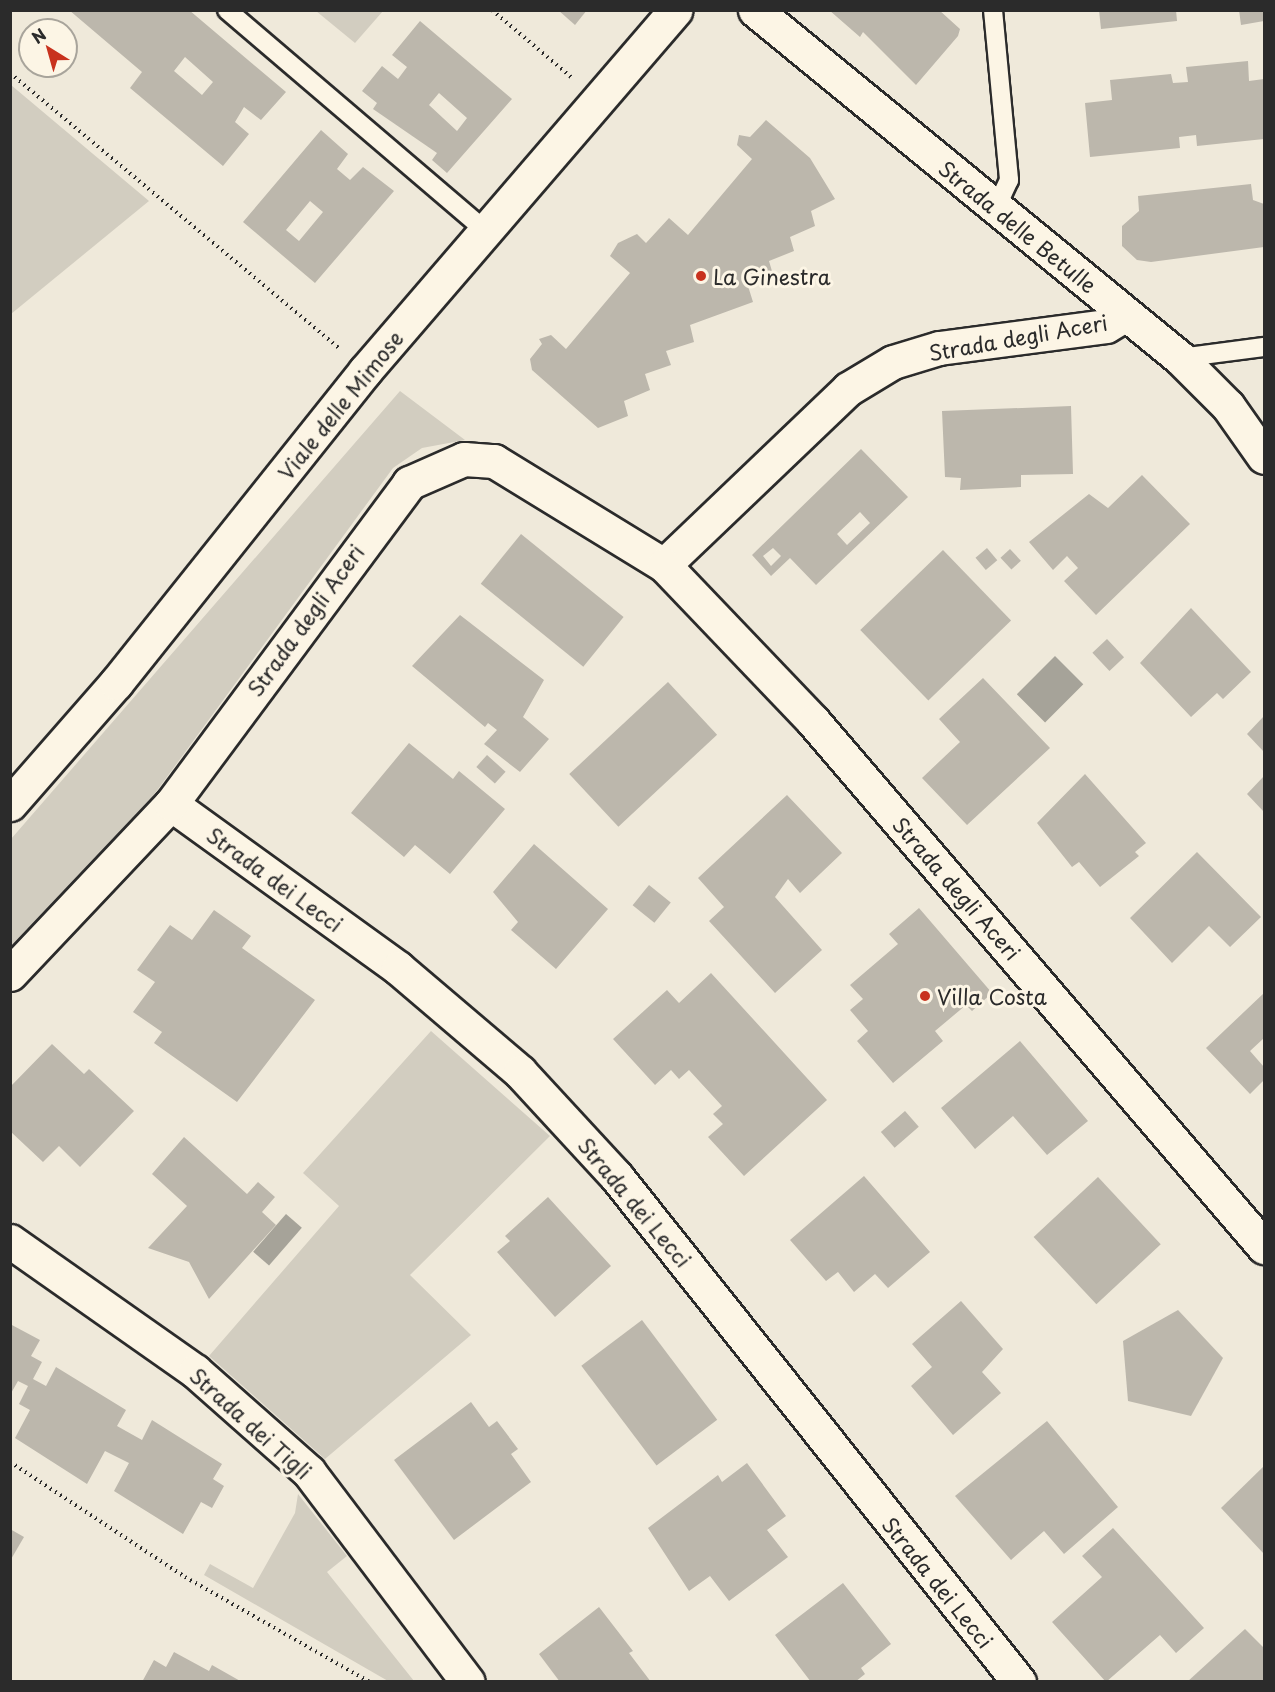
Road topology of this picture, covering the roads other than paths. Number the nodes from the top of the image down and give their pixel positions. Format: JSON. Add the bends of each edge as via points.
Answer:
{"nodes":[{"id":1,"x":226,"y":10,"type":"edge"},
{"id":2,"x":675,"y":10,"type":"edge"},
{"id":3,"x":755,"y":10,"type":"edge"},
{"id":4,"x":993,"y":10,"type":"edge"},
{"id":5,"x":996,"y":208,"type":"junction"},
{"id":6,"x":487,"y":232,"type":"junction"},
{"id":7,"x":1126,"y":314,"type":"junction"},
{"id":8,"x":1264,"y":347,"type":"edge"},
{"id":9,"x":1180,"y":358,"type":"junction"},
{"id":10,"x":1264,"y":457,"type":"edge"},
{"id":11,"x":663,"y":565,"type":"junction"},
{"id":12,"x":10,"y":804,"type":"edge"},
{"id":13,"x":171,"y":804,"type":"junction"},
{"id":14,"x":10,"y":974,"type":"edge"},
{"id":15,"x":10,"y":1241,"type":"edge"},
{"id":16,"x":1264,"y":1247,"type":"edge"},
{"id":17,"x":468,"y":1682,"type":"edge"},
{"id":18,"x":1019,"y":1682,"type":"edge"}],
"edges":[{"from":1,"to":6,"type":"lane"},
{"from":2,"to":6,"type":"street","name":"Viale delle Mimose"},
{"from":3,"to":5,"type":"street","name":"Strada delle Betulle"},
{"from":4,"to":5,"type":"lane","via":[[1009,180]]},
{"from":5,"to":7,"type":"street","name":"Strada delle Betulle"},
{"from":6,"to":12,"type":"street","name":"Viale delle Mimose","via":[[365,371],[116,683]]},
{"from":7,"to":9,"type":"street","name":"Strada delle Betulle"},
{"from":7,"to":11,"type":"street","name":"Strada degli Aceri","via":[[1106,326],[939,348],[893,362],[848,389]]},
{"from":8,"to":9,"type":"lane"},
{"from":9,"to":10,"type":"street","name":"Strada delle Betulle","via":[[1228,406]]},
{"from":11,"to":13,"type":"street","name":"Strada degli Aceri","via":[[494,461],[464,459],[435,467],[388,506]]},
{"from":11,"to":16,"type":"street","name":"Strada degli Aceri","via":[[813,722]]},
{"from":13,"to":14,"type":"street","name":"Strada degli Aceri"},
{"from":13,"to":18,"type":"street","name":"Strada dei Lecci","via":[[398,968],[520,1072],[616,1176]]},
{"from":15,"to":17,"type":"street","name":"Strada dei Tigli","via":[[195,1371],[309,1472]]}]}
